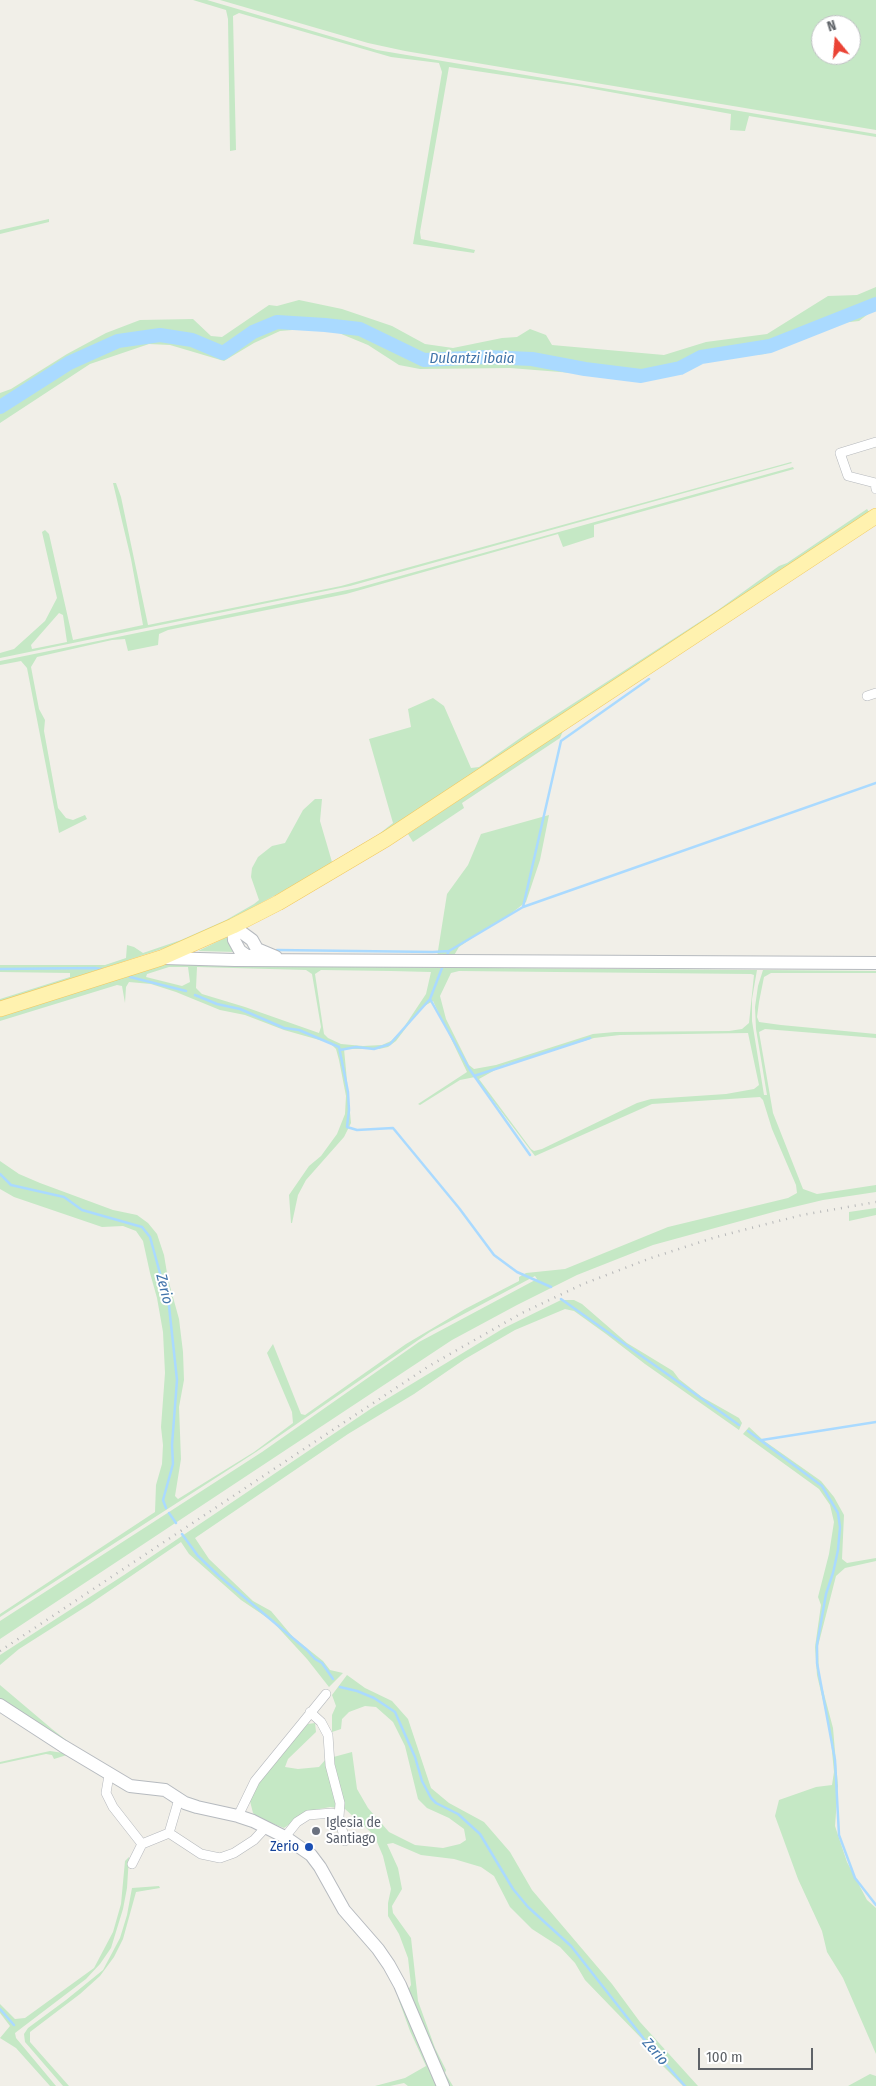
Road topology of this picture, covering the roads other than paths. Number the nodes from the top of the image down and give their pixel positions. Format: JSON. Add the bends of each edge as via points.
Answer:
{"nodes":[{"id":1,"x":876,"y":442,"type":"edge"},
{"id":2,"x":876,"y":489,"type":"edge"},
{"id":3,"x":876,"y":516,"type":"edge"},
{"id":4,"x":254,"y":916,"type":"junction"},
{"id":5,"x":233,"y":926,"type":"junction"},
{"id":6,"x":253,"y":951,"type":"junction"},
{"id":7,"x":161,"y":958,"type":"junction"},
{"id":8,"x":876,"y":964,"type":"edge"},
{"id":9,"x":0,"y":1009,"type":"edge"},
{"id":10,"x":326,"y":1694,"type":"dead end"},
{"id":11,"x":0,"y":1705,"type":"edge"},
{"id":12,"x":310,"y":1712,"type":"junction"},
{"id":13,"x":109,"y":1775,"type":"junction"},
{"id":14,"x":179,"y":1799,"type":"junction"},
{"id":15,"x":238,"y":1816,"type":"junction"},
{"id":16,"x":339,"y":1817,"type":"junction"},
{"id":17,"x":266,"y":1827,"type":"junction"},
{"id":18,"x":169,"y":1833,"type":"junction"},
{"id":19,"x":285,"y":1837,"type":"junction"},
{"id":20,"x":345,"y":1841,"type":"dead end"},
{"id":21,"x":142,"y":1844,"type":"junction"},
{"id":22,"x":132,"y":1864,"type":"dead end"},
{"id":23,"x":443,"y":2086,"type":"edge"}],
"edges":[{"from":1,"to":2,"type":"street","via":[[840,454],[848,476],[874,483]]},
{"from":3,"to":4,"type":"main road","via":[[386,839]]},
{"from":4,"to":5,"type":"main road"},
{"from":4,"to":6,"type":"street"},
{"from":5,"to":6,"type":"street"},
{"from":5,"to":7,"type":"main road"},
{"from":6,"to":7,"type":"street"},
{"from":6,"to":8,"type":"street","via":[[286,959]]},
{"from":7,"to":9,"type":"main road"},
{"from":10,"to":12,"type":"street"},
{"from":11,"to":13,"type":"street"},
{"from":12,"to":15,"type":"street","via":[[255,1781]]},
{"from":12,"to":16,"type":"street","via":[[328,1735],[330,1765],[340,1804]]},
{"from":13,"to":14,"type":"street","via":[[130,1786],[165,1790]]},
{"from":13,"to":21,"type":"street","via":[[106,1793]]},
{"from":14,"to":15,"type":"street","via":[[197,1807]]},
{"from":14,"to":18,"type":"street"},
{"from":15,"to":17,"type":"street"},
{"from":16,"to":19,"type":"street","via":[[332,1813],[308,1815],[297,1822]]},
{"from":16,"to":20,"type":"street"},
{"from":17,"to":18,"type":"street","via":[[254,1840],[220,1858],[201,1854]]},
{"from":17,"to":19,"type":"street"},
{"from":18,"to":21,"type":"street"},
{"from":19,"to":23,"type":"street","via":[[311,1855],[344,1910],[389,1965]]},
{"from":21,"to":22,"type":"street"}]}
